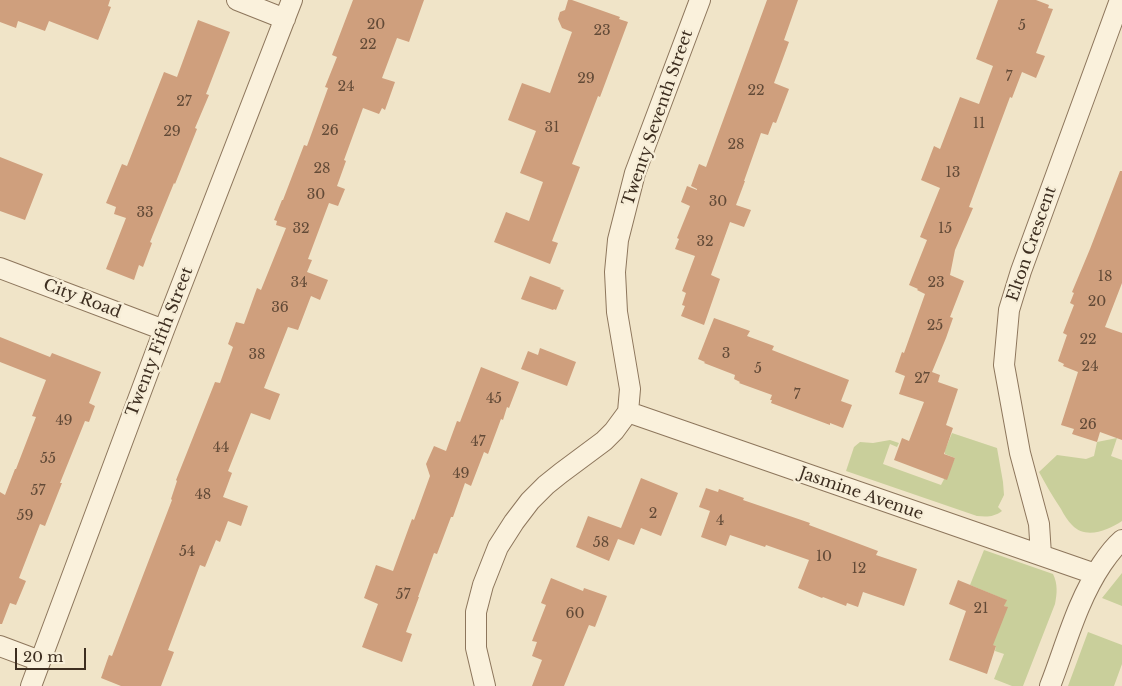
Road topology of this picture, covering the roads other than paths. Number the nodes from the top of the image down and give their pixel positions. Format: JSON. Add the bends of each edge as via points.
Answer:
{"nodes":[{"id":1,"x":237,"y":0,"type":"edge"},
{"id":2,"x":292,"y":0,"type":"edge"},
{"id":3,"x":700,"y":0,"type":"edge"},
{"id":4,"x":1120,"y":0,"type":"edge"},
{"id":5,"x":285,"y":19,"type":"junction"},
{"id":6,"x":0,"y":268,"type":"edge"},
{"id":7,"x":164,"y":330,"type":"junction"},
{"id":8,"x":628,"y":412,"type":"junction"},
{"id":9,"x":1122,"y":540,"type":"edge"},
{"id":10,"x":1041,"y":555,"type":"junction"},
{"id":11,"x":1095,"y":574,"type":"junction"},
{"id":12,"x":0,"y":646,"type":"edge"},
{"id":13,"x":40,"y":661,"type":"junction"},
{"id":14,"x":31,"y":686,"type":"edge"},
{"id":15,"x":485,"y":686,"type":"edge"},
{"id":16,"x":1050,"y":686,"type":"edge"}],
"edges":[{"from":1,"to":5,"type":"street"},
{"from":2,"to":5,"type":"street","name":"Twenty Fifth Street"},
{"from":3,"to":8,"type":"street","name":"Twenty Seventh Street","via":[[635,172],[618,240],[615,272],[617,312],[630,389]]},
{"from":4,"to":10,"type":"street","name":"Elton Crescent","via":[[1009,310],[1004,365],[1020,453],[1039,524]]},
{"from":5,"to":7,"type":"street","name":"Twenty Fifth Street"},
{"from":6,"to":7,"type":"street","name":"City Road"},
{"from":7,"to":13,"type":"street","name":"Twenty Fifth Street"},
{"from":8,"to":10,"type":"street","name":"Jasmine Avenue"},
{"from":8,"to":15,"type":"street","via":[[604,441],[530,501],[498,547],[476,612],[476,648]]},
{"from":9,"to":11,"type":"street","via":[[1114,546]]},
{"from":10,"to":11,"type":"street","name":"Jasmine Avenue"},
{"from":11,"to":16,"type":"street","via":[[1080,604]]},
{"from":12,"to":13,"type":"street"},
{"from":13,"to":14,"type":"street","name":"Twenty Fifth Street"}]}
